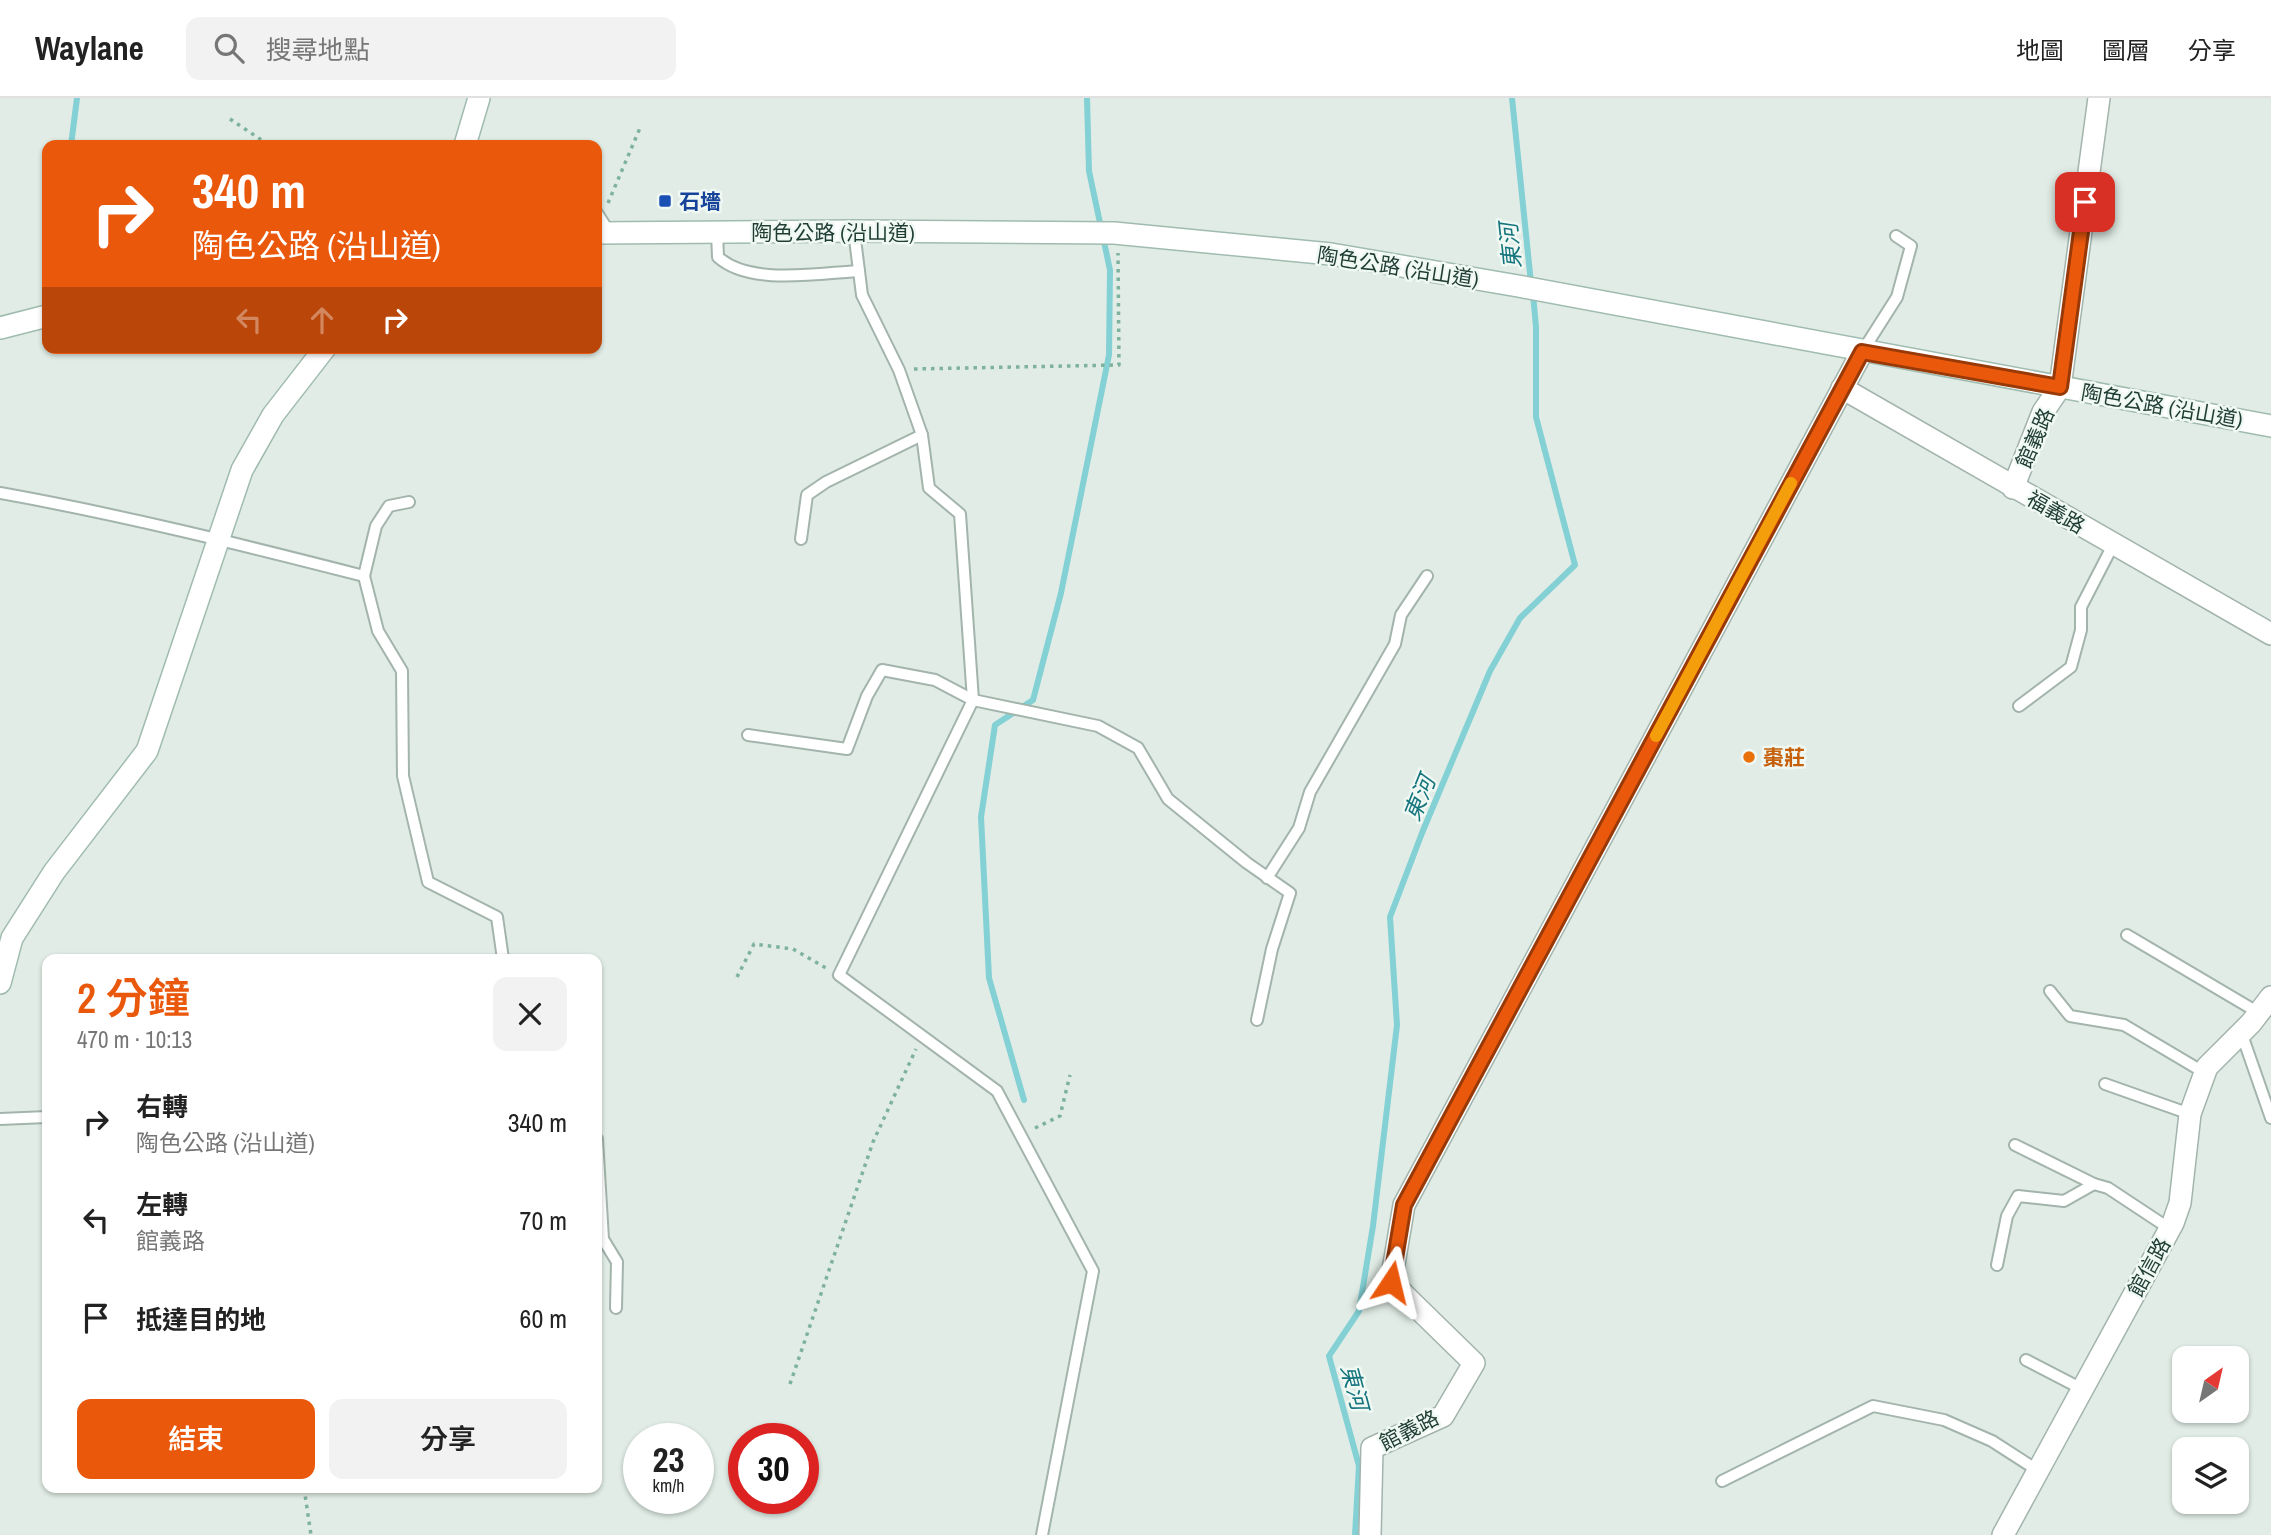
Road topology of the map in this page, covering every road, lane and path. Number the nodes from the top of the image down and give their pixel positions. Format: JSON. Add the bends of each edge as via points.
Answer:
{"nodes":[{"id":1,"x":479,"y":98,"type":"edge"},
{"id":2,"x":2099,"y":98,"type":"edge"},
{"id":3,"x":230,"y":119,"type":"dead end"},
{"id":4,"x":640,"y":128,"type":"dead end"},
{"id":5,"x":262,"y":140,"type":"edge"},
{"id":6,"x":471,"y":140,"type":"edge"},
{"id":7,"x":854,"y":231,"type":"junction"},
{"id":8,"x":603,"y":232,"type":"edge"},
{"id":9,"x":717,"y":232,"type":"junction"},
{"id":10,"x":1122,"y":234,"type":"junction"},
{"id":11,"x":1896,"y":236,"type":"dead end"},
{"id":12,"x":859,"y":271,"type":"junction"},
{"id":13,"x":42,"y":317,"type":"edge"},
{"id":14,"x":0,"y":328,"type":"edge"},
{"id":15,"x":1862,"y":352,"type":"junction"},
{"id":16,"x":320,"y":354,"type":"edge"},
{"id":17,"x":899,"y":370,"type":"junction"},
{"id":18,"x":2060,"y":387,"type":"junction"},
{"id":19,"x":1842,"y":388,"type":"junction"},
{"id":20,"x":2271,"y":426,"type":"edge"},
{"id":21,"x":922,"y":435,"type":"junction"},
{"id":22,"x":2013,"y":488,"type":"junction"},
{"id":23,"x":0,"y":492,"type":"edge"},
{"id":24,"x":409,"y":502,"type":"dead end"},
{"id":25,"x":219,"y":539,"type":"junction"},
{"id":26,"x":801,"y":539,"type":"dead end"},
{"id":27,"x":2113,"y":545,"type":"junction"},
{"id":28,"x":364,"y":576,"type":"junction"},
{"id":29,"x":1427,"y":576,"type":"dead end"},
{"id":30,"x":2271,"y":634,"type":"edge"},
{"id":31,"x":973,"y":700,"type":"junction"},
{"id":32,"x":2020,"y":706,"type":"dead end"},
{"id":33,"x":748,"y":735,"type":"dead end"},
{"id":34,"x":1267,"y":878,"type":"junction"},
{"id":35,"x":2127,"y":935,"type":"dead end"},
{"id":36,"x":502,"y":954,"type":"edge"},
{"id":37,"x":839,"y":975,"type":"junction"},
{"id":38,"x":737,"y":977,"type":"dead end"},
{"id":39,"x":0,"y":983,"type":"edge"},
{"id":40,"x":2050,"y":991,"type":"dead end"},
{"id":41,"x":2265,"y":1005,"type":"edge"},
{"id":42,"x":1257,"y":1020,"type":"dead end"},
{"id":43,"x":2241,"y":1032,"type":"junction"},
{"id":44,"x":922,"y":1037,"type":"junction"},
{"id":45,"x":2204,"y":1073,"type":"junction"},
{"id":46,"x":1070,"y":1074,"type":"dead end"},
{"id":47,"x":2105,"y":1084,"type":"dead end"},
{"id":48,"x":2190,"y":1114,"type":"junction"},
{"id":49,"x":42,"y":1117,"type":"edge"},
{"id":50,"x":2271,"y":1118,"type":"edge"},
{"id":51,"x":0,"y":1119,"type":"edge"},
{"id":52,"x":1021,"y":1136,"type":"junction"},
{"id":53,"x":2015,"y":1145,"type":"dead end"},
{"id":54,"x":2094,"y":1184,"type":"junction"},
{"id":55,"x":602,"y":1222,"type":"edge"},
{"id":56,"x":2169,"y":1229,"type":"junction"},
{"id":57,"x":1997,"y":1265,"type":"dead end"},
{"id":58,"x":616,"y":1308,"type":"dead end"},
{"id":59,"x":2026,"y":1360,"type":"dead end"},
{"id":60,"x":790,"y":1384,"type":"dead end"},
{"id":61,"x":2082,"y":1388,"type":"junction"},
{"id":62,"x":2037,"y":1470,"type":"junction"},
{"id":63,"x":1722,"y":1481,"type":"dead end"},
{"id":64,"x":305,"y":1493,"type":"edge"},
{"id":65,"x":311,"y":1535,"type":"edge"},
{"id":66,"x":1042,"y":1535,"type":"edge"},
{"id":67,"x":1370,"y":1535,"type":"edge"},
{"id":68,"x":2003,"y":1535,"type":"edge"}],
"edges":[{"from":1,"to":6,"type":"street"},
{"from":2,"to":18,"type":"street","name":"館義路"},
{"from":3,"to":5,"type":"path"},
{"from":4,"to":8,"type":"path","via":[[606,208]]},
{"from":7,"to":9,"type":"street","name":"陶色公路 (沿山道)"},
{"from":7,"to":10,"type":"street","name":"陶色公路 (沿山道)"},
{"from":7,"to":12,"type":"lane"},
{"from":8,"to":9,"type":"street","name":"陶色公路 (沿山道)"},
{"from":9,"to":12,"type":"lane","via":[[718,257],[727,265],[763,276]]},
{"from":10,"to":15,"type":"street","name":"陶色公路 (沿山道)","via":[[1331,254]]},
{"from":10,"to":17,"type":"path","via":[[1119,365]]},
{"from":11,"to":15,"type":"lane","via":[[1912,246],[1897,297]]},
{"from":12,"to":17,"type":"lane","via":[[862,295]]},
{"from":13,"to":14,"type":"street"},
{"from":15,"to":18,"type":"street","name":"陶色公路 (沿山道)"},
{"from":15,"to":19,"type":"street","name":"館義路"},
{"from":16,"to":25,"type":"street","via":[[274,415],[242,470]]},
{"from":17,"to":21,"type":"lane"},
{"from":18,"to":20,"type":"street","name":"陶色公路 (沿山道)"},
{"from":18,"to":22,"type":"street","name":"館義路","via":[[2043,412]]},
{"from":19,"to":22,"type":"street","name":"福義路"},
{"from":19,"to":67,"type":"street","name":"館義路","via":[[1404,1205],[1391,1282],[1474,1363],[1443,1416],[1372,1448]]},
{"from":21,"to":26,"type":"lane","via":[[807,495]]},
{"from":21,"to":31,"type":"lane","via":[[929,488],[960,514]]},
{"from":22,"to":27,"type":"street","name":"福義路"},
{"from":23,"to":25,"type":"lane"},
{"from":24,"to":28,"type":"lane","via":[[389,506],[376,526]]},
{"from":25,"to":28,"type":"lane"},
{"from":25,"to":39,"type":"street","via":[[147,751],[54,872],[12,938]]},
{"from":27,"to":30,"type":"street","name":"福義路"},
{"from":27,"to":32,"type":"lane","via":[[2081,607],[2081,630],[2071,667]]},
{"from":28,"to":36,"type":"lane","via":[[378,631],[402,671],[403,776],[428,882],[497,917]]},
{"from":29,"to":34,"type":"lane","via":[[1401,615],[1395,644],[1310,792],[1299,828]]},
{"from":31,"to":33,"type":"lane","via":[[935,680],[882,670],[847,749]]},
{"from":31,"to":34,"type":"lane","via":[[1098,726],[1138,748],[1168,799]]},
{"from":31,"to":37,"type":"lane"},
{"from":34,"to":42,"type":"lane","via":[[1290,893]]},
{"from":35,"to":41,"type":"lane"},
{"from":37,"to":38,"type":"path","via":[[793,949],[754,944]]},
{"from":37,"to":44,"type":"lane"},
{"from":40,"to":45,"type":"lane","via":[[2070,1016],[2124,1025]]},
{"from":41,"to":43,"type":"street","name":"館信路"},
{"from":43,"to":45,"type":"street","name":"館信路"},
{"from":43,"to":50,"type":"lane"},
{"from":44,"to":52,"type":"lane","via":[[997,1091]]},
{"from":44,"to":60,"type":"path","via":[[873,1142]]},
{"from":45,"to":48,"type":"street","name":"館信路"},
{"from":46,"to":52,"type":"path","via":[[1060,1116]]},
{"from":47,"to":48,"type":"lane"},
{"from":48,"to":56,"type":"street","name":"館信路","via":[[2180,1203]]},
{"from":49,"to":51,"type":"lane"},
{"from":52,"to":66,"type":"lane","via":[[1093,1271]]},
{"from":53,"to":54,"type":"lane"},
{"from":54,"to":56,"type":"lane","via":[[2108,1188]]},
{"from":54,"to":57,"type":"lane","via":[[2064,1201],[2018,1196],[2007,1216]]},
{"from":55,"to":58,"type":"lane","via":[[603,1239],[617,1262]]},
{"from":56,"to":61,"type":"street","name":"館信路"},
{"from":59,"to":61,"type":"lane"},
{"from":61,"to":62,"type":"street","name":"館信路"},
{"from":62,"to":63,"type":"lane","via":[[1992,1441],[1944,1420],[1873,1406]]},
{"from":62,"to":68,"type":"street","name":"館信路"},
{"from":64,"to":65,"type":"path"}]}
